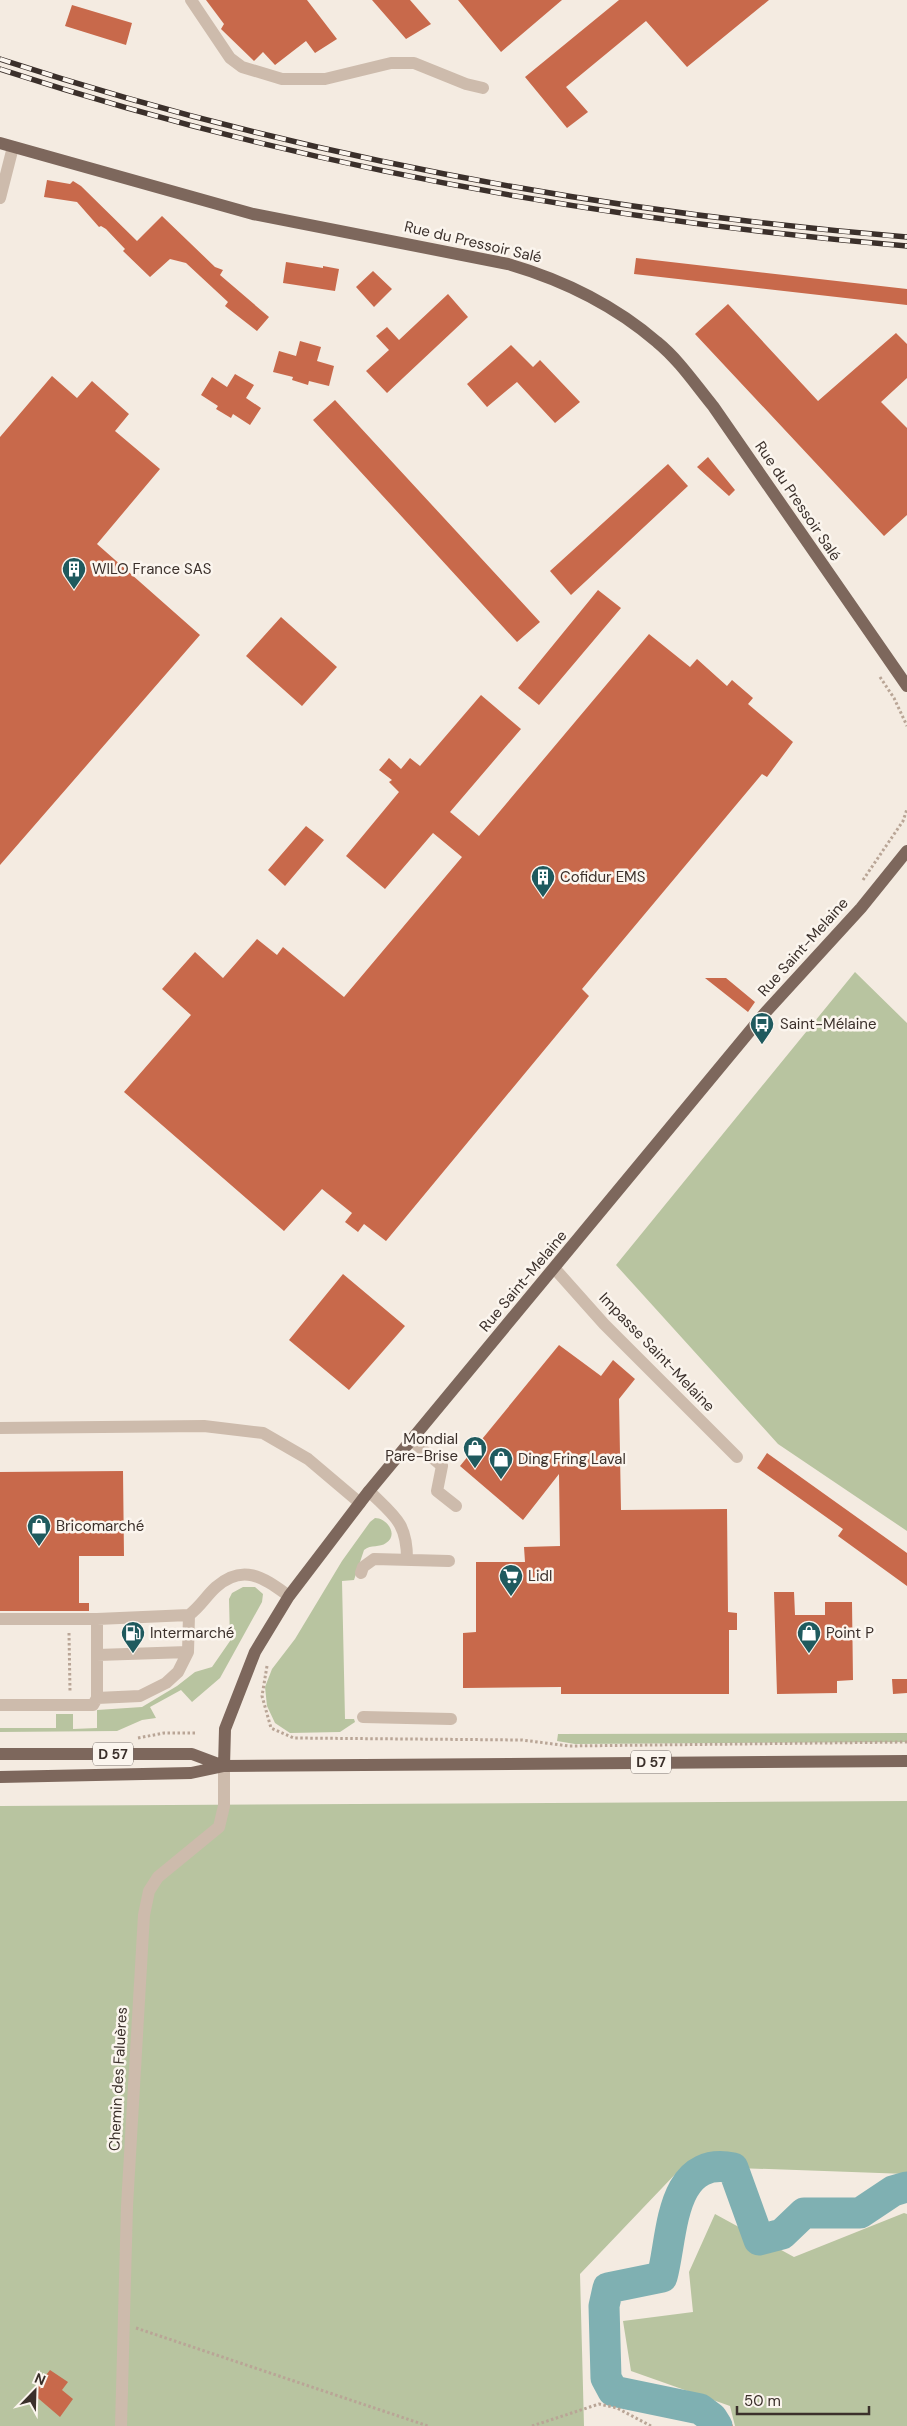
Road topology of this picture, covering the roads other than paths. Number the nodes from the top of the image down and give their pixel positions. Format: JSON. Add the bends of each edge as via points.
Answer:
{"nodes":[{"id":1,"x":190,"y":0,"type":"edge"},
{"id":2,"x":483,"y":88,"type":"dead end"},
{"id":3,"x":0,"y":143,"type":"edge"},
{"id":4,"x":13,"y":147,"type":"junction"},
{"id":5,"x":0,"y":198,"type":"edge"},
{"id":6,"x":907,"y":686,"type":"edge"},
{"id":7,"x":907,"y":851,"type":"edge"},
{"id":8,"x":555,"y":1269,"type":"junction"},
{"id":9,"x":0,"y":1428,"type":"edge"},
{"id":10,"x":411,"y":1440,"type":"junction"},
{"id":11,"x":737,"y":1457,"type":"dead end"},
{"id":12,"x":369,"y":1491,"type":"junction"},
{"id":13,"x":360,"y":1503,"type":"junction"},
{"id":14,"x":456,"y":1506,"type":"dead end"},
{"id":15,"x":407,"y":1560,"type":"junction"},
{"id":16,"x":449,"y":1560,"type":"dead end"},
{"id":17,"x":361,"y":1573,"type":"dead end"},
{"id":18,"x":289,"y":1596,"type":"junction"},
{"id":19,"x":189,"y":1615,"type":"junction"},
{"id":20,"x":0,"y":1619,"type":"edge"},
{"id":21,"x":97,"y":1619,"type":"junction"},
{"id":22,"x":188,"y":1652,"type":"junction"},
{"id":23,"x":97,"y":1655,"type":"junction"},
{"id":24,"x":96,"y":1698,"type":"junction"},
{"id":25,"x":0,"y":1705,"type":"edge"},
{"id":26,"x":363,"y":1717,"type":"dead end"},
{"id":27,"x":451,"y":1719,"type":"dead end"},
{"id":28,"x":0,"y":1754,"type":"edge"},
{"id":29,"x":907,"y":1761,"type":"edge"},
{"id":30,"x":224,"y":1766,"type":"junction"},
{"id":31,"x":0,"y":1777,"type":"edge"},
{"id":32,"x":121,"y":2426,"type":"edge"}],
"edges":[{"from":1,"to":2,"type":"street","via":[[230,58],[242,67],[282,79],[325,79],[391,62],[414,63]]},
{"from":3,"to":4,"type":"main road","name":"Rue du Pressoir Salé"},
{"from":4,"to":5,"type":"street"},
{"from":4,"to":6,"type":"main road","name":"Rue du Pressoir Salé","via":[[253,214],[508,264],[541,274],[594,298],[657,342],[690,376]]},
{"from":7,"to":8,"type":"main road","name":"Rue Saint-Melaine","via":[[764,1014]]},
{"from":8,"to":10,"type":"main road","name":"Rue Saint-Melaine"},
{"from":8,"to":11,"type":"street","name":"Impasse Saint-Melaine","via":[[604,1324]]},
{"from":9,"to":13,"type":"street","via":[[204,1426],[262,1434],[308,1459]]},
{"from":10,"to":12,"type":"main road","name":"Rue Saint-Melaine"},
{"from":10,"to":14,"type":"street","via":[[442,1466],[437,1491]]},
{"from":12,"to":13,"type":"main road","name":"Rue Saint-Melaine"},
{"from":12,"to":15,"type":"street","via":[[405,1532]]},
{"from":13,"to":18,"type":"main road","name":"Rue Saint-Melaine"},
{"from":15,"to":16,"type":"street"},
{"from":15,"to":17,"type":"street","via":[[374,1559],[363,1567]]},
{"from":18,"to":19,"type":"street","via":[[263,1578],[250,1574],[238,1576],[216,1587]]},
{"from":18,"to":30,"type":"main road","name":"Rue Saint-Melaine","via":[[259,1644],[225,1729]]},
{"from":19,"to":21,"type":"street"},
{"from":19,"to":22,"type":"street"},
{"from":20,"to":21,"type":"street"},
{"from":21,"to":23,"type":"street"},
{"from":22,"to":23,"type":"street"},
{"from":22,"to":24,"type":"street","via":[[178,1672],[140,1696]]},
{"from":23,"to":24,"type":"street"},
{"from":24,"to":25,"type":"street","via":[[93,1705]]},
{"from":26,"to":27,"type":"street"},
{"from":28,"to":30,"type":"main road","number":"D 57","via":[[192,1754]]},
{"from":29,"to":30,"type":"main road","number":"D 57"},
{"from":30,"to":31,"type":"main road","number":"D 57","via":[[191,1773]]},
{"from":30,"to":32,"type":"street","name":"Chemin des Faluères","via":[[224,1806],[219,1827],[158,1877],[149,1891],[144,1915],[127,2206]]}]}
